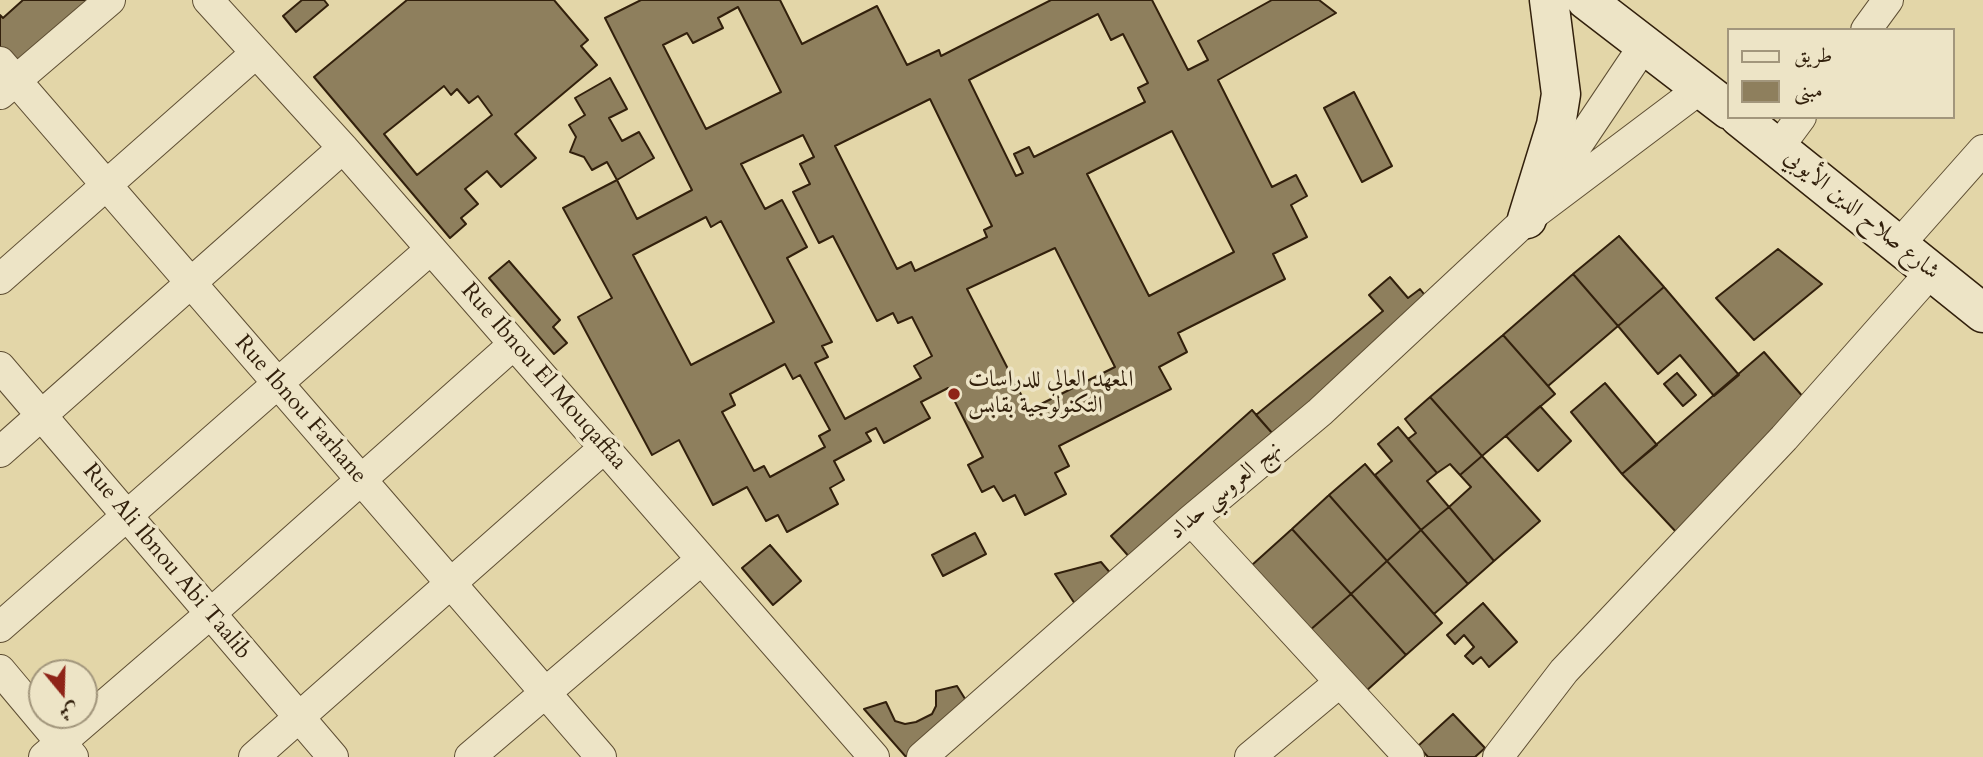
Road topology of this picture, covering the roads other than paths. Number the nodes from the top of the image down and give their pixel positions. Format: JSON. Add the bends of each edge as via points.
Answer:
{"nodes":[{"id":1,"x":110,"y":0,"type":"edge"},
{"id":2,"x":208,"y":0,"type":"edge"},
{"id":3,"x":1549,"y":0,"type":"edge"},
{"id":4,"x":1587,"y":0,"type":"edge"},
{"id":5,"x":1888,"y":0,"type":"edge"},
{"id":6,"x":1867,"y":28,"type":"edge"},
{"id":7,"x":1645,"y":44,"type":"junction"},
{"id":8,"x":256,"y":53,"type":"junction"},
{"id":9,"x":5,"y":78,"type":"edge"},
{"id":10,"x":1715,"y":99,"type":"edge"},
{"id":11,"x":1742,"y":119,"type":"edge"},
{"id":12,"x":1800,"y":119,"type":"edge"},
{"id":13,"x":343,"y":148,"type":"junction"},
{"id":14,"x":1779,"y":148,"type":"junction"},
{"id":15,"x":1983,"y":150,"type":"edge"},
{"id":16,"x":106,"y":186,"type":"junction"},
{"id":17,"x":1527,"y":219,"type":"junction"},
{"id":18,"x":1897,"y":247,"type":"junction"},
{"id":19,"x":431,"y":248,"type":"junction"},
{"id":20,"x":1930,"y":272,"type":"junction"},
{"id":21,"x":0,"y":279,"type":"edge"},
{"id":22,"x":190,"y":283,"type":"junction"},
{"id":23,"x":1983,"y":313,"type":"edge"},
{"id":24,"x":514,"y":344,"type":"junction"},
{"id":25,"x":0,"y":367,"type":"edge"},
{"id":26,"x":277,"y":384,"type":"junction"},
{"id":27,"x":42,"y":416,"type":"junction"},
{"id":28,"x":604,"y":447,"type":"junction"},
{"id":29,"x":0,"y":452,"type":"edge"},
{"id":30,"x":360,"y":480,"type":"junction"},
{"id":31,"x":128,"y":515,"type":"junction"},
{"id":32,"x":1191,"y":520,"type":"junction"},
{"id":33,"x":701,"y":560,"type":"junction"},
{"id":34,"x":449,"y":583,"type":"junction"},
{"id":35,"x":210,"y":614,"type":"junction"},
{"id":36,"x":0,"y":627,"type":"edge"},
{"id":37,"x":0,"y":670,"type":"edge"},
{"id":38,"x":1340,"y":682,"type":"junction"},
{"id":39,"x":545,"y":692,"type":"junction"},
{"id":40,"x":298,"y":716,"type":"junction"},
{"id":41,"x":59,"y":752,"type":"edge"},
{"id":42,"x":254,"y":757,"type":"edge"},
{"id":43,"x":333,"y":757,"type":"edge"},
{"id":44,"x":470,"y":757,"type":"edge"},
{"id":45,"x":601,"y":757,"type":"edge"},
{"id":46,"x":874,"y":757,"type":"edge"},
{"id":47,"x":922,"y":757,"type":"edge"},
{"id":48,"x":1250,"y":757,"type":"edge"},
{"id":49,"x":1409,"y":757,"type":"edge"},
{"id":50,"x":1498,"y":757,"type":"edge"}],
"edges":[{"from":1,"to":9,"type":"street"},
{"from":2,"to":8,"type":"street","name":"Rue Ibnou El Mouqaffaa"},
{"from":3,"to":17,"type":"main road","via":[[1561,94]]},
{"from":4,"to":7,"type":"main road"},
{"from":5,"to":6,"type":"street"},
{"from":7,"to":10,"type":"main road"},
{"from":7,"to":17,"type":"street"},
{"from":8,"to":13,"type":"street","name":"Rue Ibnou El Mouqaffaa"},
{"from":8,"to":16,"type":"street"},
{"from":9,"to":16,"type":"street","name":"Rue Ibnou Farhane"},
{"from":10,"to":17,"type":"street"},
{"from":11,"to":14,"type":"main road","name":"شارع صلاح الدين الأيوبي"},
{"from":12,"to":14,"type":"street"},
{"from":13,"to":19,"type":"street","name":"Rue Ibnou El Mouqaffaa"},
{"from":13,"to":22,"type":"street"},
{"from":14,"to":18,"type":"main road","name":"شارع صلاح الدين الأيوبي"},
{"from":15,"to":18,"type":"street"},
{"from":16,"to":21,"type":"street"},
{"from":16,"to":22,"type":"street","name":"Rue Ibnou Farhane"},
{"from":17,"to":32,"type":"street","name":"نهج العروسي حداد","via":[[1320,412]]},
{"from":18,"to":20,"type":"main road","name":"شارع صلاح الدين الأيوبي"},
{"from":19,"to":24,"type":"street","name":"Rue Ibnou El Mouqaffaa"},
{"from":19,"to":26,"type":"street"},
{"from":20,"to":23,"type":"main road","name":"شارع صلاح الدين الأيوبي"},
{"from":20,"to":50,"type":"street","via":[[1784,438],[1564,671]]},
{"from":22,"to":26,"type":"street","name":"Rue Ibnou Farhane"},
{"from":22,"to":27,"type":"street"},
{"from":24,"to":28,"type":"street","name":"Rue Ibnou El Mouqaffaa"},
{"from":24,"to":30,"type":"street"},
{"from":25,"to":27,"type":"street","name":"Rue Ali Ibnou Abi Taalib"},
{"from":26,"to":30,"type":"street","name":"Rue Ibnou Farhane"},
{"from":26,"to":31,"type":"street"},
{"from":27,"to":29,"type":"street"},
{"from":27,"to":31,"type":"street","name":"Rue Ali Ibnou Abi Taalib"},
{"from":28,"to":33,"type":"street","name":"Rue Ibnou El Mouqaffaa"},
{"from":28,"to":34,"type":"street"},
{"from":30,"to":34,"type":"street","name":"Rue Ibnou Farhane"},
{"from":30,"to":35,"type":"street"},
{"from":31,"to":35,"type":"street","name":"Rue Ali Ibnou Abi Taalib"},
{"from":31,"to":36,"type":"street"},
{"from":32,"to":38,"type":"street"},
{"from":32,"to":47,"type":"street","name":"نهج العروسي حداد"},
{"from":33,"to":39,"type":"street"},
{"from":33,"to":46,"type":"street","name":"Rue Ibnou El Mouqaffaa"},
{"from":34,"to":39,"type":"street","name":"Rue Ibnou Farhane"},
{"from":34,"to":40,"type":"street"},
{"from":35,"to":40,"type":"street","name":"Rue Ali Ibnou Abi Taalib"},
{"from":35,"to":41,"type":"street"},
{"from":37,"to":41,"type":"street"},
{"from":38,"to":48,"type":"street"},
{"from":38,"to":49,"type":"street"},
{"from":39,"to":44,"type":"street"},
{"from":39,"to":45,"type":"street","name":"Rue Ibnou Farhane"},
{"from":40,"to":42,"type":"street"},
{"from":40,"to":43,"type":"street","name":"Rue Ali Ibnou Abi Taalib"}]}
